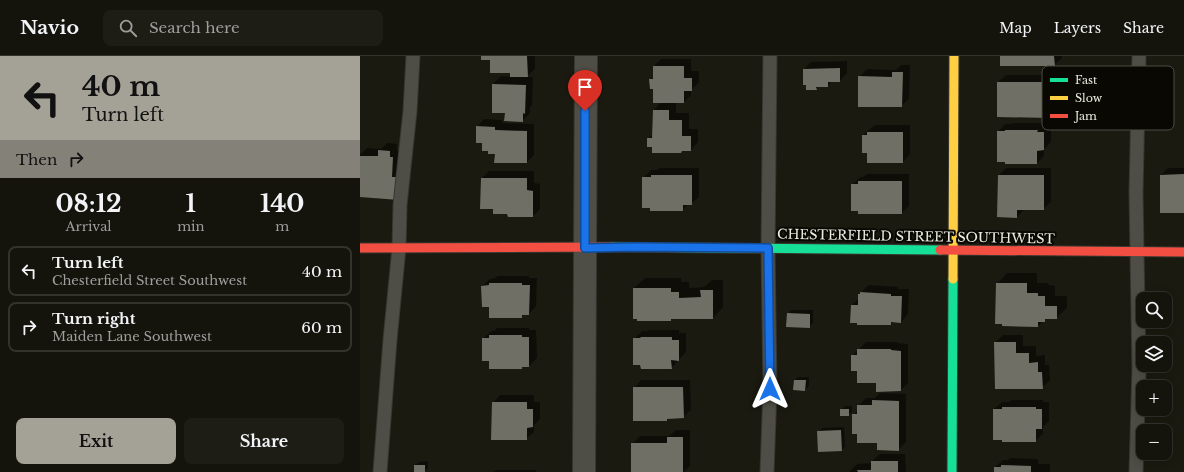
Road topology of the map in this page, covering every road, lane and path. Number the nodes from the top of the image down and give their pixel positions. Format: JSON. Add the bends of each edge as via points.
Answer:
{"nodes":[{"id":1,"x":413,"y":56,"type":"edge"},
{"id":2,"x":586,"y":56,"type":"edge"},
{"id":3,"x":770,"y":56,"type":"edge"},
{"id":4,"x":954,"y":56,"type":"edge"},
{"id":5,"x":1139,"y":56,"type":"edge"},
{"id":6,"x":1139,"y":66,"type":"edge"},
{"id":7,"x":1137,"y":130,"type":"edge"},
{"id":8,"x":360,"y":248,"type":"edge"},
{"id":9,"x":399,"y":248,"type":"junction"},
{"id":10,"x":585,"y":248,"type":"junction"},
{"id":11,"x":768,"y":248,"type":"junction"},
{"id":12,"x":953,"y":250,"type":"junction"},
{"id":13,"x":1137,"y":252,"type":"junction"},
{"id":14,"x":1184,"y":252,"type":"edge"},
{"id":15,"x":380,"y":472,"type":"edge"},
{"id":16,"x":584,"y":472,"type":"edge"},
{"id":17,"x":767,"y":472,"type":"edge"},
{"id":18,"x":952,"y":472,"type":"edge"},
{"id":19,"x":1136,"y":472,"type":"edge"}],
"edges":[{"from":1,"to":9,"type":"lane","via":[[400,205]]},
{"from":2,"to":10,"type":"street"},
{"from":3,"to":11,"type":"lane"},
{"from":4,"to":12,"type":"street"},
{"from":5,"to":6,"type":"lane"},
{"from":7,"to":13,"type":"lane"},
{"from":8,"to":9,"type":"street","name":"CHESTERFIELD STREET SOUTHWEST"},
{"from":9,"to":10,"type":"street","name":"CHESTERFIELD STREET SOUTHWEST"},
{"from":9,"to":15,"type":"lane"},
{"from":10,"to":11,"type":"street","name":"CHESTERFIELD STREET SOUTHWEST"},
{"from":10,"to":16,"type":"street"},
{"from":11,"to":12,"type":"street","name":"CHESTERFIELD STREET SOUTHWEST"},
{"from":11,"to":17,"type":"lane","via":[[770,389]]},
{"from":12,"to":13,"type":"street","name":"CHESTERFIELD STREET SOUTHWEST"},
{"from":12,"to":18,"type":"street"},
{"from":13,"to":14,"type":"street","name":"CHESTERFIELD STREET SOUTHWEST"},
{"from":13,"to":19,"type":"lane","via":[[1139,369]]}]}
